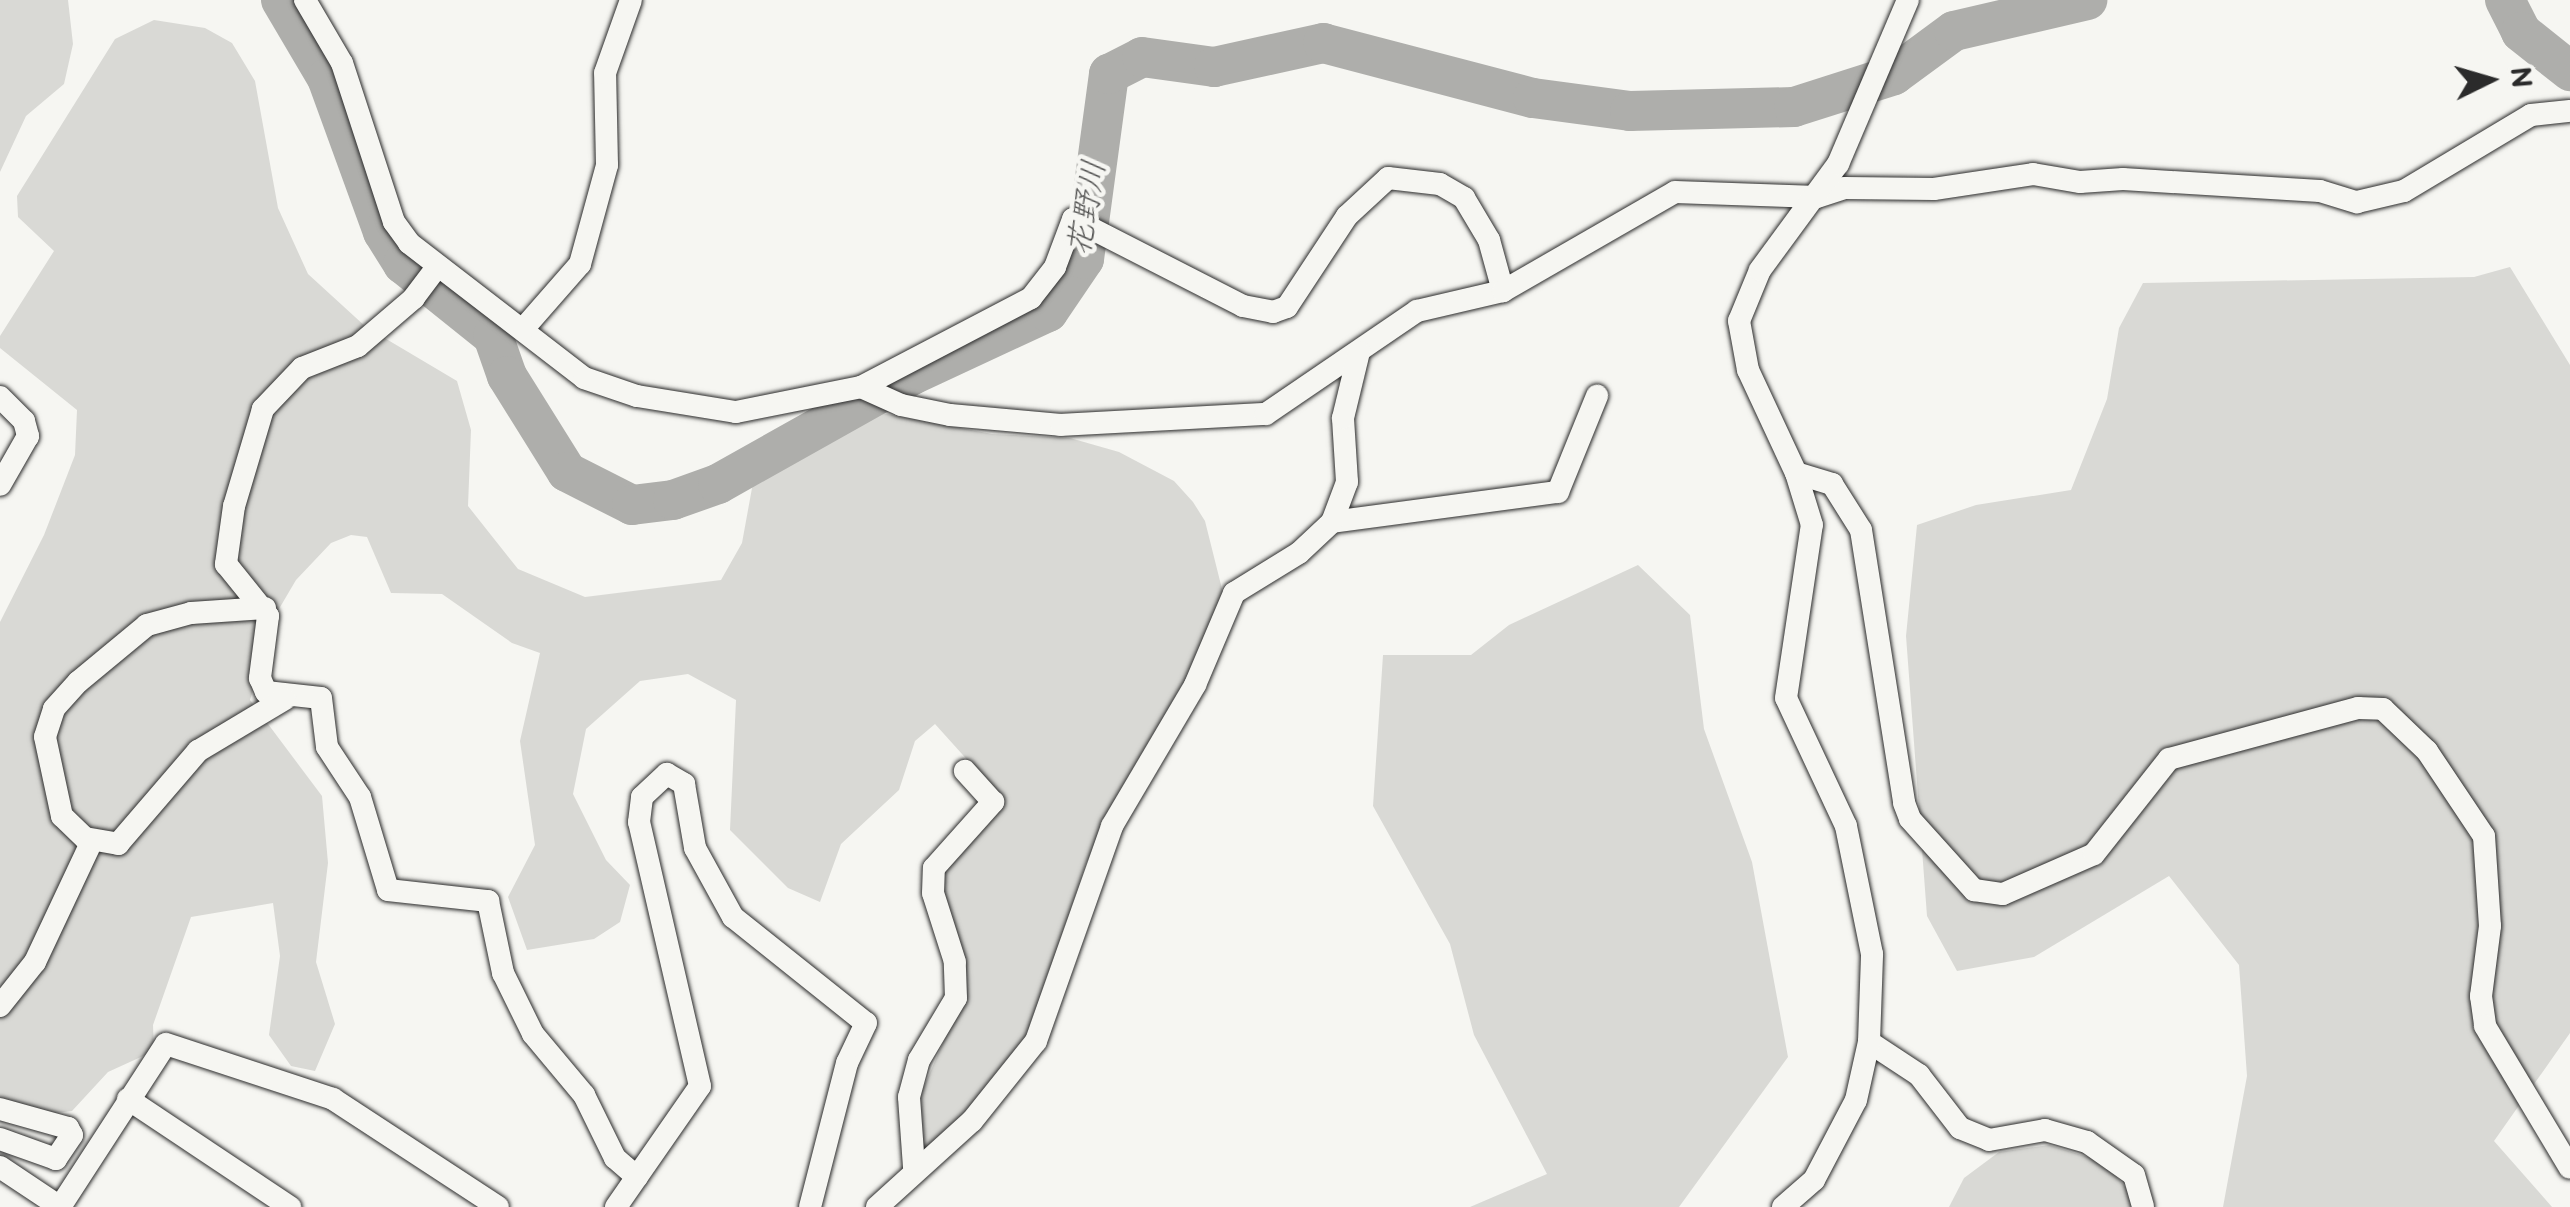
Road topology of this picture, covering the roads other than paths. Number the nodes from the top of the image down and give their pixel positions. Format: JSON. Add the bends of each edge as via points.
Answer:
{"nodes":[{"id":1,"x":305,"y":0,"type":"edge"},
{"id":2,"x":630,"y":0,"type":"edge"},
{"id":3,"x":1908,"y":0,"type":"edge"},
{"id":4,"x":2570,"y":111,"type":"edge"},
{"id":5,"x":1817,"y":197,"type":"junction"},
{"id":6,"x":437,"y":267,"type":"junction"},
{"id":7,"x":1504,"y":292,"type":"junction"},
{"id":8,"x":524,"y":328,"type":"junction"},
{"id":9,"x":1358,"y":352,"type":"junction"},
{"id":10,"x":861,"y":387,"type":"junction"},
{"id":11,"x":0,"y":396,"type":"edge"},
{"id":12,"x":1596,"y":396,"type":"dead end"},
{"id":13,"x":1796,"y":473,"type":"junction"},
{"id":14,"x":0,"y":484,"type":"edge"},
{"id":15,"x":1332,"y":522,"type":"junction"},
{"id":16,"x":265,"y":608,"type":"junction"},
{"id":17,"x":285,"y":699,"type":"junction"},
{"id":18,"x":965,"y":771,"type":"dead end"},
{"id":19,"x":92,"y":841,"type":"junction"},
{"id":20,"x":0,"y":1006,"type":"edge"},
{"id":21,"x":1869,"y":1042,"type":"junction"},
{"id":22,"x":128,"y":1099,"type":"junction"},
{"id":23,"x":0,"y":1109,"type":"edge"},
{"id":24,"x":0,"y":1138,"type":"edge"},
{"id":25,"x":0,"y":1167,"type":"edge"},
{"id":26,"x":914,"y":1167,"type":"junction"},
{"id":27,"x":2570,"y":1168,"type":"edge"},
{"id":28,"x":637,"y":1177,"type":"junction"},
{"id":29,"x":60,"y":1207,"type":"edge"},
{"id":30,"x":290,"y":1207,"type":"edge"},
{"id":31,"x":498,"y":1207,"type":"edge"},
{"id":32,"x":616,"y":1207,"type":"edge"},
{"id":33,"x":810,"y":1207,"type":"edge"},
{"id":34,"x":877,"y":1207,"type":"edge"},
{"id":35,"x":1783,"y":1207,"type":"edge"},
{"id":36,"x":2143,"y":1207,"type":"edge"}],
"edges":[{"from":1,"to":6,"type":"street","via":[[342,63],[394,222]]},
{"from":2,"to":8,"type":"street","via":[[605,73],[607,165],[580,264]]},
{"from":3,"to":5,"type":"street"},
{"from":4,"to":5,"type":"street","via":[[2531,115],[2404,191],[2357,202],[2320,191],[2080,182],[2033,174],[1934,189],[1845,188]]},
{"from":5,"to":7,"type":"street","via":[[1675,192]]},
{"from":5,"to":13,"type":"street","via":[[1760,270],[1739,321],[1748,370]]},
{"from":6,"to":8,"type":"street"},
{"from":6,"to":16,"type":"street","via":[[358,346],[302,368],[256,419],[225,552],[232,573]]},
{"from":7,"to":9,"type":"street","via":[[1417,311]]},
{"from":7,"to":10,"type":"street","via":[[1488,240],[1464,198],[1440,184],[1392,177],[1348,216],[1287,307],[1273,312],[1243,306],[1073,219],[1055,266],[1031,298]]},
{"from":8,"to":10,"type":"street","via":[[584,378],[637,396],[736,412]]},
{"from":9,"to":10,"type":"street","via":[[1266,414],[1061,425],[900,404]]},
{"from":9,"to":15,"type":"street","via":[[1343,418],[1347,482]]},
{"from":11,"to":14,"type":"street","via":[[24,421],[28,436]]},
{"from":12,"to":15,"type":"street","via":[[1558,492]]},
{"from":13,"to":21,"type":"street","via":[[1812,525],[1812,556],[1786,669],[1786,698],[1846,826],[1860,876],[1872,954]]},
{"from":13,"to":27,"type":"street","via":[[1832,484],[1861,530],[1904,803],[1910,819],[1974,890],[2003,894],[2094,854],[2169,759],[2358,708],[2383,709],[2428,751],[2484,836],[2490,926],[2481,996],[2485,1026]]},
{"from":15,"to":26,"type":"street","via":[[1299,553],[1234,593],[1195,686],[1112,826],[1036,1042],[972,1121]]},
{"from":16,"to":17,"type":"street","via":[[260,678],[266,692]]},
{"from":16,"to":19,"type":"street","via":[[191,613],[148,625],[54,710],[45,737],[62,816]]},
{"from":17,"to":19,"type":"street","via":[[198,750],[118,844]]},
{"from":17,"to":28,"type":"street","via":[[321,698],[328,747],[360,797],[388,890],[488,901],[498,956],[533,1034],[584,1095],[614,1158]]},
{"from":18,"to":26,"type":"street","via":[[993,802],[934,868],[932,893],[955,962],[956,998],[919,1060],[909,1097]]},
{"from":19,"to":20,"type":"street","via":[[34,962]]},
{"from":21,"to":35,"type":"street","via":[[1856,1100],[1831,1154]]},
{"from":21,"to":36,"type":"street","via":[[1919,1075],[1960,1128],[1989,1140],[2045,1130],[2087,1142],[2134,1175]]},
{"from":22,"to":29,"type":"street"},
{"from":22,"to":30,"type":"street"},
{"from":22,"to":31,"type":"street","via":[[166,1044],[334,1099]]},
{"from":23,"to":24,"type":"street","via":[[68,1128],[72,1135],[56,1159]]},
{"from":25,"to":29,"type":"street"},
{"from":26,"to":34,"type":"street"},
{"from":28,"to":32,"type":"street"},
{"from":28,"to":33,"type":"street","via":[[700,1086],[639,822],[642,797],[667,774],[684,784],[695,848],[733,917],[866,1023],[847,1062]]}]}
